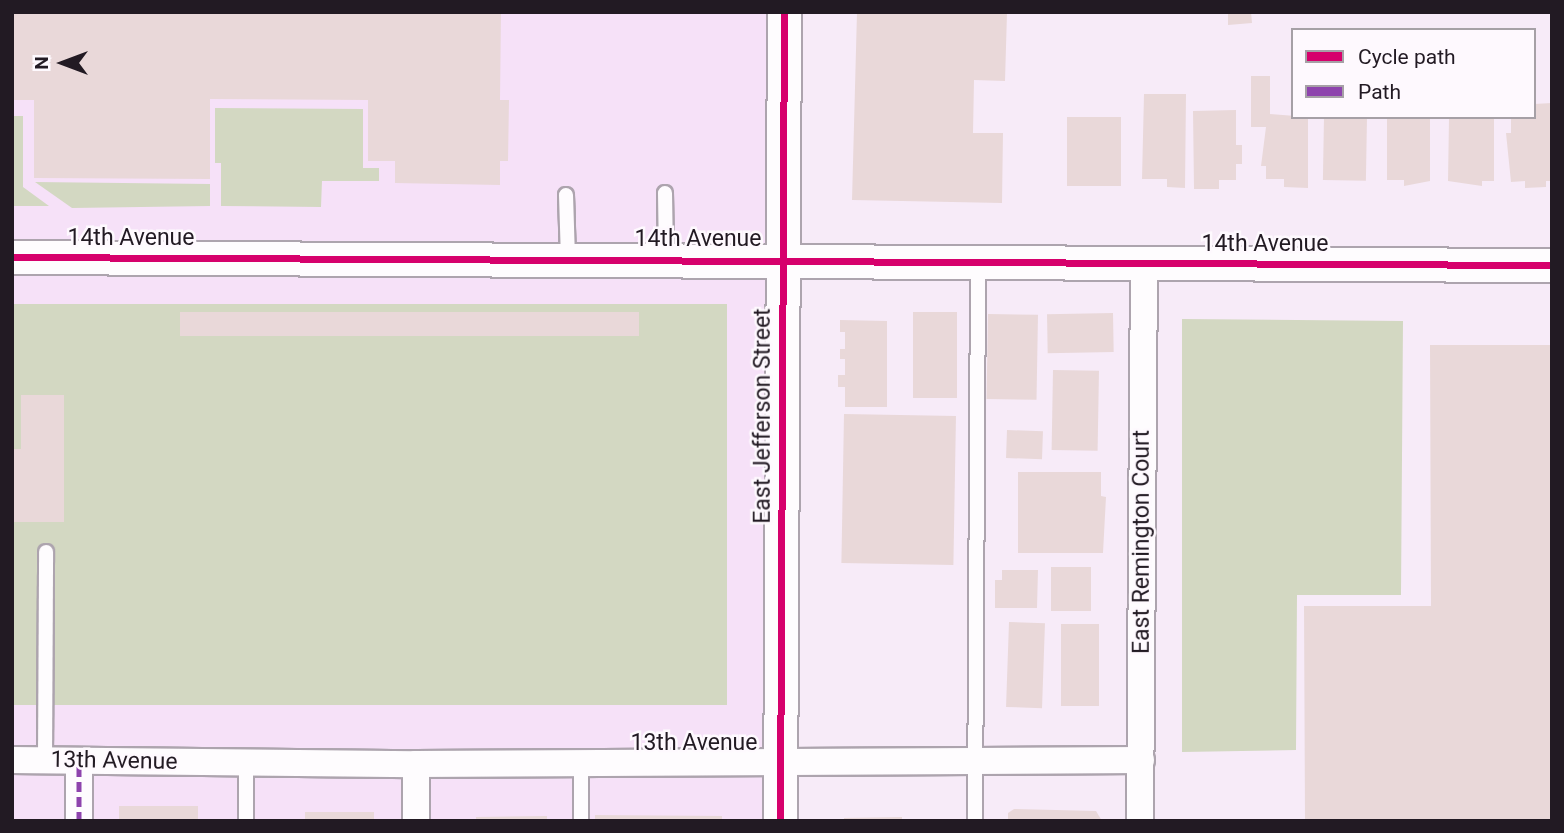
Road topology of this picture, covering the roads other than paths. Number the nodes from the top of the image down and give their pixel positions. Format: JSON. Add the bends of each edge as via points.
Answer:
{"nodes":[{"id":1,"x":784,"y":12,"type":"edge"},
{"id":2,"x":665,"y":192,"type":"dead end"},
{"id":3,"x":566,"y":195,"type":"dead end"},
{"id":4,"x":12,"y":257,"type":"edge"},
{"id":5,"x":568,"y":258,"type":"junction"},
{"id":6,"x":666,"y":258,"type":"junction"},
{"id":7,"x":782,"y":258,"type":"junction"},
{"id":8,"x":978,"y":261,"type":"junction"},
{"id":9,"x":1144,"y":263,"type":"junction"},
{"id":10,"x":1552,"y":265,"type":"edge"},
{"id":11,"x":46,"y":552,"type":"dead end"},
{"id":12,"x":12,"y":760,"type":"edge"},
{"id":13,"x":45,"y":760,"type":"junction"},
{"id":14,"x":1140,"y":760,"type":"junction"},
{"id":15,"x":79,"y":761,"type":"junction"},
{"id":16,"x":975,"y":761,"type":"junction"},
{"id":17,"x":246,"y":762,"type":"junction"},
{"id":18,"x":780,"y":762,"type":"junction"},
{"id":19,"x":581,"y":763,"type":"junction"},
{"id":20,"x":416,"y":764,"type":"junction"},
{"id":21,"x":79,"y":821,"type":"edge"},
{"id":22,"x":246,"y":821,"type":"edge"},
{"id":23,"x":416,"y":821,"type":"edge"},
{"id":24,"x":581,"y":821,"type":"edge"},
{"id":25,"x":780,"y":821,"type":"edge"},
{"id":26,"x":975,"y":821,"type":"edge"},
{"id":27,"x":1140,"y":821,"type":"edge"}],
"edges":[{"from":1,"to":7,"type":"street","name":"East Jefferson Street"},
{"from":2,"to":6,"type":"lane"},
{"from":3,"to":5,"type":"lane"},
{"from":4,"to":5,"type":"street","name":"14th Avenue"},
{"from":5,"to":6,"type":"street","name":"14th Avenue"},
{"from":6,"to":7,"type":"street","name":"14th Avenue"},
{"from":7,"to":8,"type":"street","name":"14th Avenue"},
{"from":7,"to":18,"type":"street","name":"East Jefferson Street"},
{"from":8,"to":9,"type":"street","name":"14th Avenue"},
{"from":8,"to":16,"type":"lane"},
{"from":9,"to":10,"type":"street","name":"14th Avenue"},
{"from":9,"to":14,"type":"street","name":"East Remington Court"},
{"from":11,"to":13,"type":"lane"},
{"from":12,"to":13,"type":"street","name":"13th Avenue"},
{"from":13,"to":15,"type":"street","name":"13th Avenue"},
{"from":14,"to":16,"type":"street","name":"13th Avenue"},
{"from":14,"to":27,"type":"street","name":"East Remington Court"},
{"from":15,"to":17,"type":"street","name":"13th Avenue"},
{"from":15,"to":21,"type":"street"},
{"from":16,"to":18,"type":"street","name":"13th Avenue"},
{"from":16,"to":26,"type":"lane"},
{"from":17,"to":20,"type":"street","name":"13th Avenue"},
{"from":17,"to":22,"type":"lane"},
{"from":18,"to":19,"type":"street","name":"13th Avenue"},
{"from":18,"to":25,"type":"street","name":"East Jefferson Street"},
{"from":19,"to":20,"type":"street","name":"13th Avenue"},
{"from":19,"to":24,"type":"lane"},
{"from":20,"to":23,"type":"street"}]}
